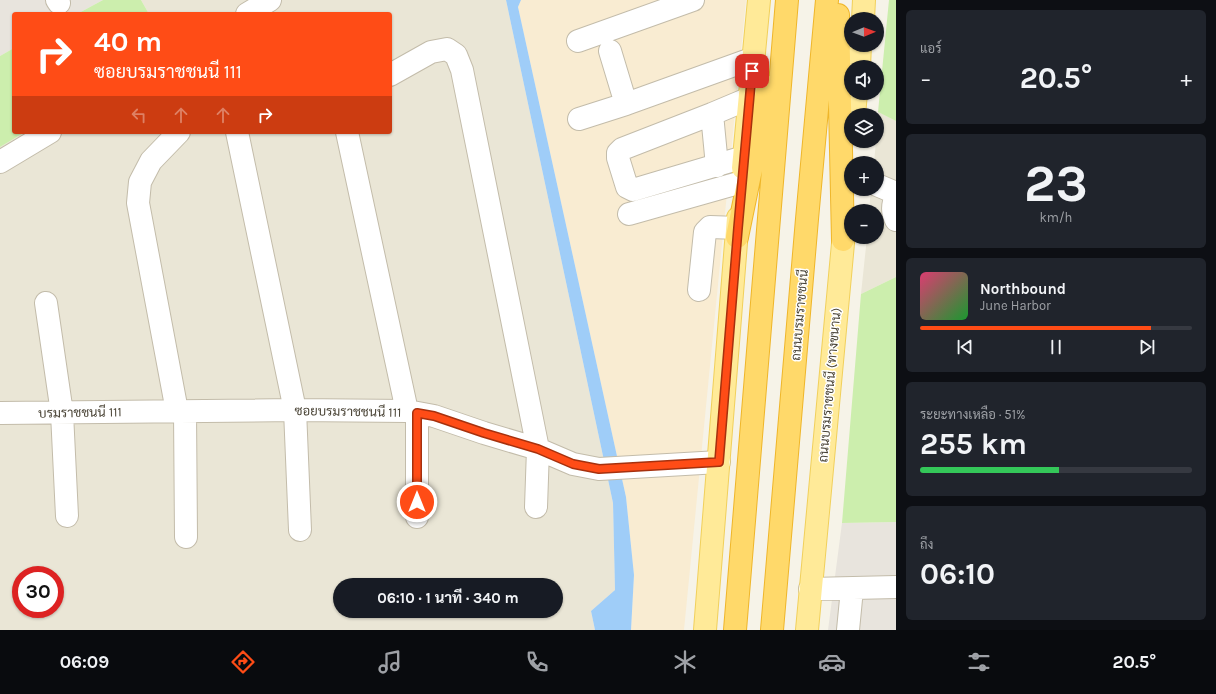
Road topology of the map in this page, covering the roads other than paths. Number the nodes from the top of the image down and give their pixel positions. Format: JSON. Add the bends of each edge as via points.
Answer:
{"nodes":[{"id":1,"x":270,"y":0,"type":"edge"},
{"id":2,"x":693,"y":0,"type":"edge"},
{"id":3,"x":759,"y":0,"type":"edge"},
{"id":4,"x":783,"y":0,"type":"edge"},
{"id":5,"x":787,"y":0,"type":"edge"},
{"id":6,"x":827,"y":0,"type":"edge"},
{"id":7,"x":838,"y":0,"type":"edge"},
{"id":8,"x":864,"y":0,"type":"edge"},
{"id":9,"x":250,"y":12,"type":"edge"},
{"id":10,"x":863,"y":12,"type":"edge"},
{"id":11,"x":578,"y":41,"type":"dead end"},
{"id":12,"x":610,"y":51,"type":"dead end"},
{"id":13,"x":754,"y":58,"type":"junction"},
{"id":14,"x":392,"y":74,"type":"edge"},
{"id":15,"x":750,"y":98,"type":"junction"},
{"id":16,"x":626,"y":104,"type":"junction"},
{"id":17,"x":712,"y":114,"type":"junction"},
{"id":18,"x":579,"y":119,"type":"dead end"},
{"id":19,"x":47,"y":134,"type":"edge"},
{"id":20,"x":177,"y":134,"type":"edge"},
{"id":21,"x":237,"y":134,"type":"edge"},
{"id":22,"x":347,"y":134,"type":"edge"},
{"id":23,"x":744,"y":157,"type":"junction"},
{"id":24,"x":0,"y":162,"type":"edge"},
{"id":25,"x":717,"y":166,"type":"junction"},
{"id":26,"x":742,"y":182,"type":"junction"},
{"id":27,"x":884,"y":188,"type":"edge"},
{"id":28,"x":896,"y":193,"type":"edge"},
{"id":29,"x":896,"y":197,"type":"edge"},
{"id":30,"x":629,"y":214,"type":"dead end"},
{"id":31,"x":889,"y":219,"type":"edge"},
{"id":32,"x":737,"y":232,"type":"junction"},
{"id":33,"x":844,"y":235,"type":"edge"},
{"id":34,"x":843,"y":240,"type":"junction"},
{"id":35,"x":699,"y":290,"type":"dead end"},
{"id":36,"x":46,"y":304,"type":"dead end"},
{"id":37,"x":295,"y":410,"type":"junction"},
{"id":38,"x":174,"y":411,"type":"junction"},
{"id":39,"x":412,"y":412,"type":"junction"},
{"id":40,"x":62,"y":413,"type":"junction"},
{"id":41,"x":0,"y":414,"type":"edge"},
{"id":42,"x":538,"y":449,"type":"junction"},
{"id":43,"x":719,"y":462,"type":"junction"},
{"id":44,"x":536,"y":507,"type":"dead end"},
{"id":45,"x":67,"y":516,"type":"dead end"},
{"id":46,"x":417,"y":517,"type":"dead end"},
{"id":47,"x":300,"y":530,"type":"dead end"},
{"id":48,"x":186,"y":537,"type":"dead end"},
{"id":49,"x":896,"y":587,"type":"edge"},
{"id":50,"x":810,"y":589,"type":"junction"},
{"id":51,"x":852,"y":589,"type":"junction"},
{"id":52,"x":705,"y":630,"type":"edge"},
{"id":53,"x":735,"y":630,"type":"edge"},
{"id":54,"x":772,"y":630,"type":"edge"},
{"id":55,"x":807,"y":630,"type":"edge"},
{"id":56,"x":848,"y":630,"type":"edge"}],
"edges":[{"from":1,"to":9,"type":"street"},
{"from":2,"to":11,"type":"street"},
{"from":3,"to":13,"type":"main road"},
{"from":4,"to":32,"type":"highway"},
{"from":5,"to":53,"type":"highway"},
{"from":6,"to":54,"type":"highway","name":"ถนนบรมราชชนนี"},
{"from":7,"to":34,"type":"highway"},
{"from":8,"to":10,"type":"main road"},
{"from":12,"to":16,"type":"street"},
{"from":13,"to":15,"type":"main road"},
{"from":13,"to":16,"type":"street"},
{"from":14,"to":42,"type":"street","via":[[431,52],[447,49],[456,55],[462,70]]},
{"from":15,"to":17,"type":"street"},
{"from":15,"to":23,"type":"main road"},
{"from":16,"to":18,"type":"street"},
{"from":17,"to":25,"type":"street"},
{"from":17,"to":25,"type":"street","via":[[622,149],[618,152],[618,158],[627,187],[633,190]]},
{"from":19,"to":24,"type":"street"},
{"from":20,"to":38,"type":"street","via":[[151,161],[140,182],[138,203]]},
{"from":21,"to":37,"type":"street"},
{"from":22,"to":39,"type":"street"},
{"from":23,"to":25,"type":"street"},
{"from":23,"to":26,"type":"main road"},
{"from":26,"to":30,"type":"street"},
{"from":26,"to":32,"type":"main road"},
{"from":27,"to":28,"type":"street"},
{"from":29,"to":31,"type":"street"},
{"from":32,"to":35,"type":"street","via":[[710,227],[705,232]]},
{"from":32,"to":43,"type":"main road"},
{"from":33,"to":34,"type":"main road","name":"ถนนบรมราชชนนี (ทางขนาน)"},
{"from":34,"to":50,"type":"main road","name":"ถนนบรมราชชนนี (ทางขนาน)"},
{"from":36,"to":40,"type":"street"},
{"from":37,"to":38,"type":"street","name":"ซอยบรมราชชนนี 111"},
{"from":37,"to":39,"type":"street","name":"ซอยบรมราชชนนี 111"},
{"from":37,"to":47,"type":"street"},
{"from":38,"to":40,"type":"street","name":"บรมราชชนนี 111"},
{"from":38,"to":48,"type":"street"},
{"from":39,"to":42,"type":"street","name":"ซอยบรมราชชนนี 111","via":[[434,416]]},
{"from":39,"to":46,"type":"street"},
{"from":40,"to":41,"type":"street","name":"บรมราชชนนี 111"},
{"from":40,"to":45,"type":"street"},
{"from":42,"to":43,"type":"street","name":"ซอยบรมราชชนนี 111","via":[[573,464],[599,469]]},
{"from":42,"to":44,"type":"street"},
{"from":43,"to":52,"type":"main road"},
{"from":49,"to":51,"type":"street"},
{"from":50,"to":51,"type":"street"},
{"from":50,"to":55,"type":"main road","name":"ถนนบรมราชชนนี (ทางขนาน)"},
{"from":51,"to":56,"type":"street"}]}
